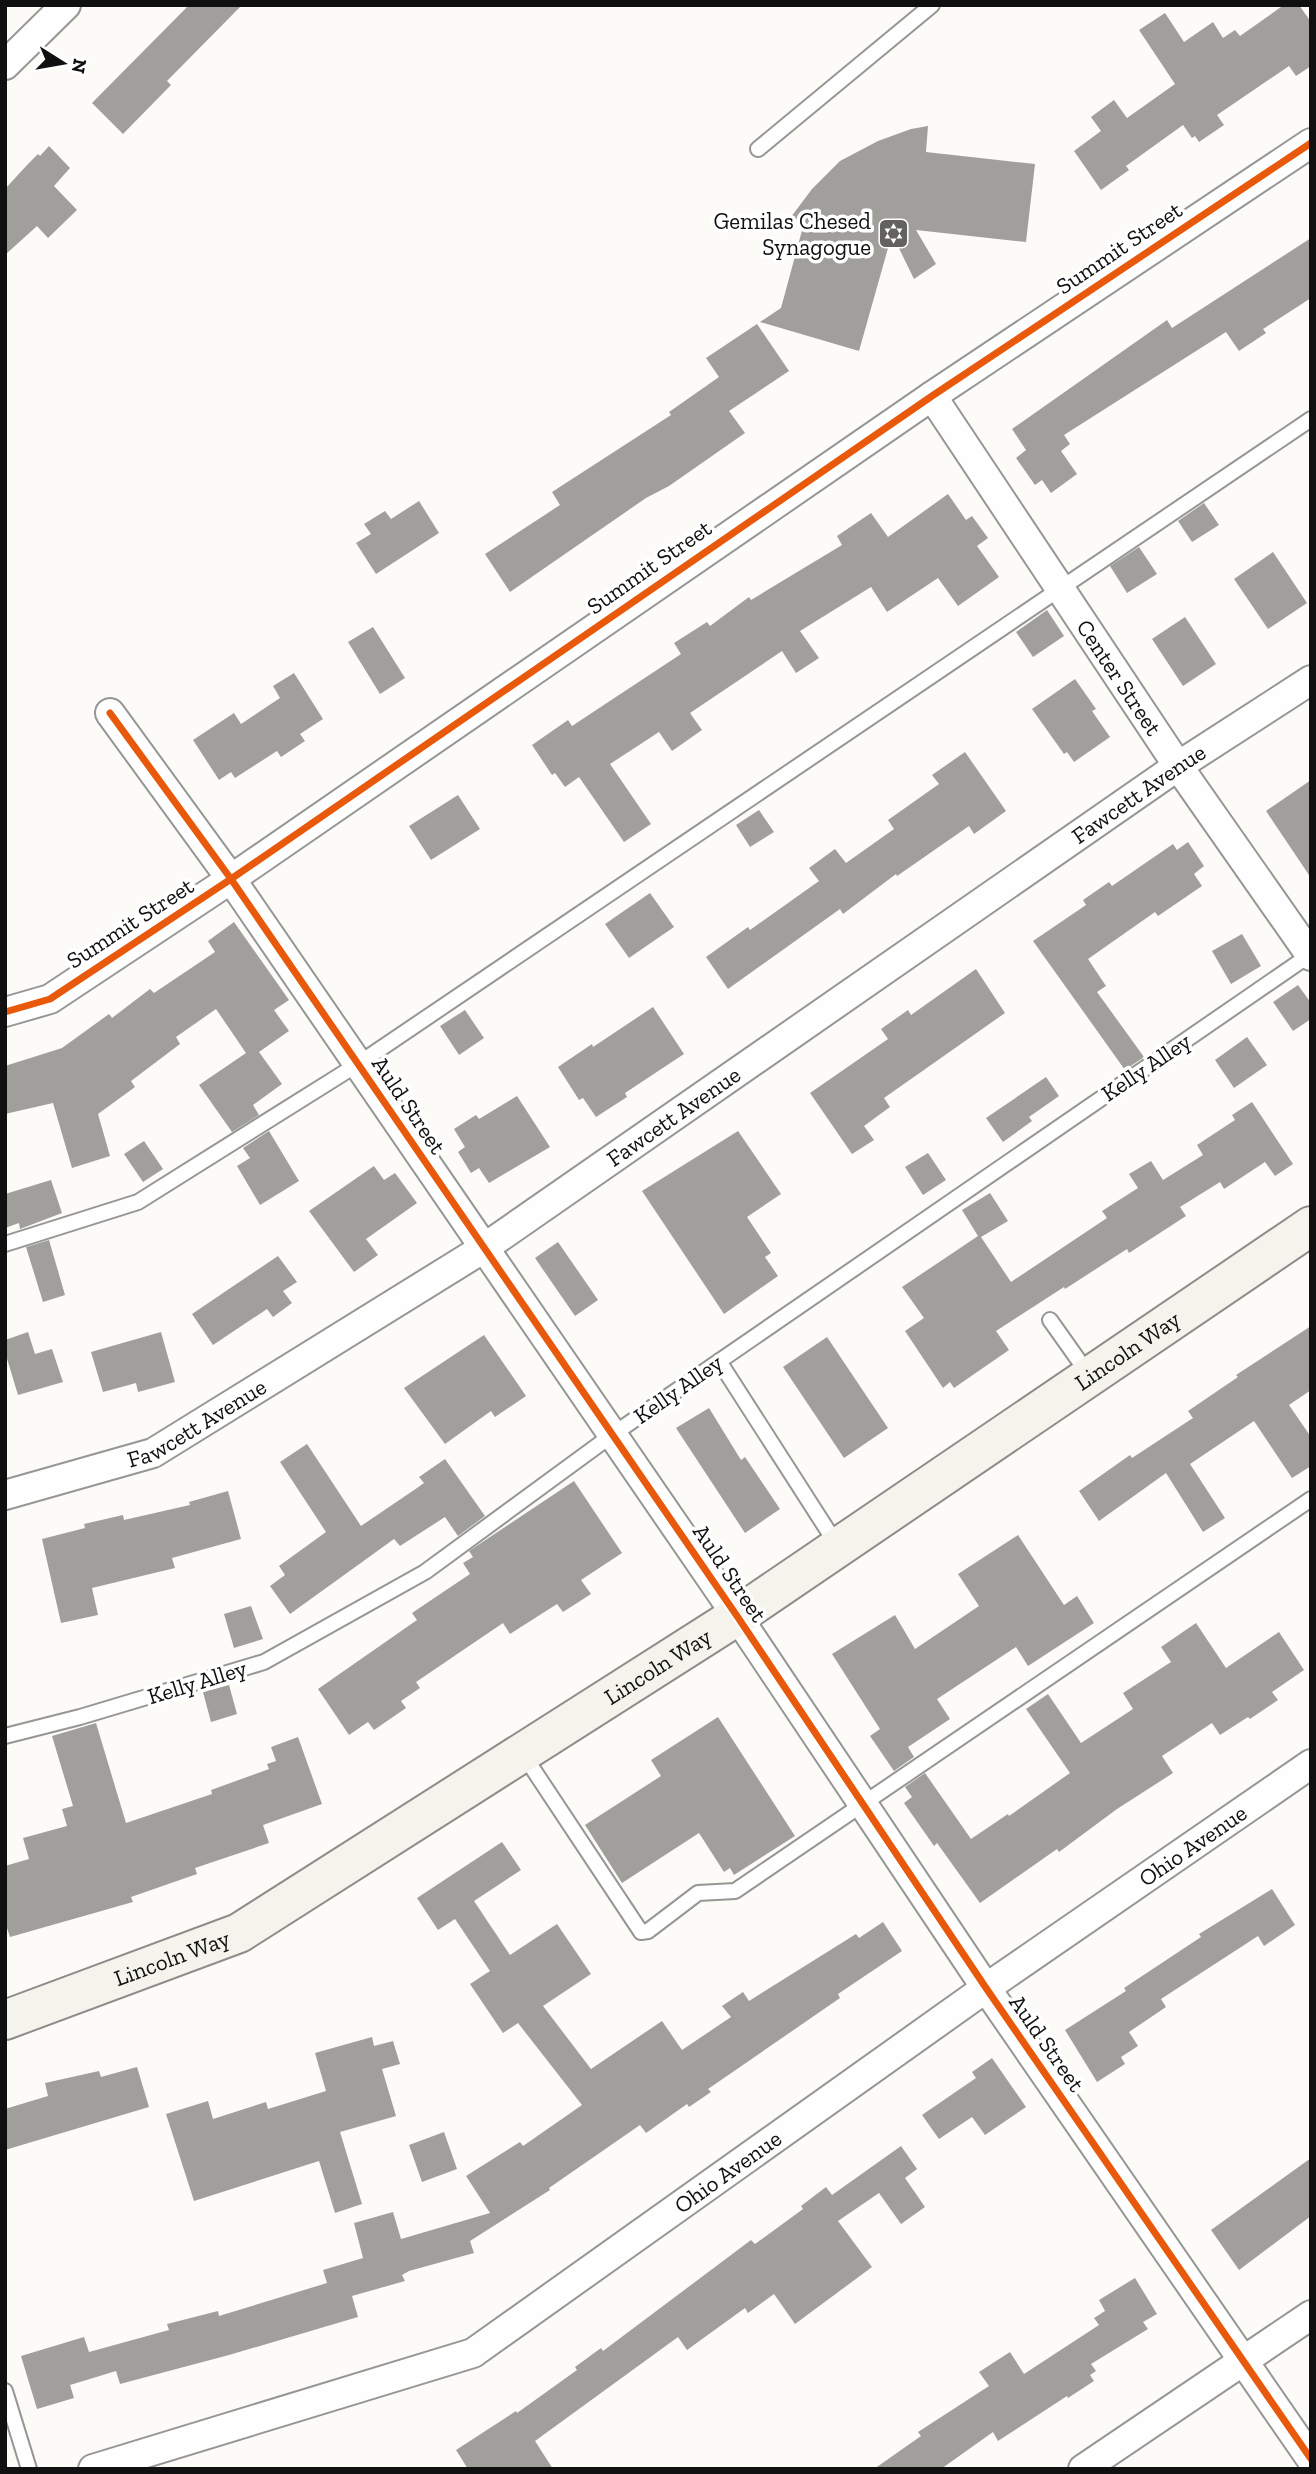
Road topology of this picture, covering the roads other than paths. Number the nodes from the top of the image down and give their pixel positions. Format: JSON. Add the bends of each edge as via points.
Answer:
{"nodes":[{"id":1,"x":66,"y":5,"type":"edge"},
{"id":2,"x":932,"y":5,"type":"edge"},
{"id":3,"x":5,"y":65,"type":"edge"},
{"id":4,"x":1311,"y":143,"type":"edge"},
{"id":5,"x":758,"y":149,"type":"dead end"},
{"id":6,"x":932,"y":396,"type":"junction"},
{"id":7,"x":1311,"y":419,"type":"edge"},
{"id":8,"x":1059,"y":588,"type":"junction"},
{"id":9,"x":1311,"y":680,"type":"edge"},
{"id":10,"x":110,"y":713,"type":"dead end"},
{"id":11,"x":1178,"y":766,"type":"junction"},
{"id":12,"x":231,"y":879,"type":"junction"},
{"id":13,"x":1311,"y":955,"type":"edge"},
{"id":14,"x":5,"y":1012,"type":"edge"},
{"id":15,"x":358,"y":1064,"type":"junction"},
{"id":16,"x":1311,"y":1226,"type":"edge"},
{"id":17,"x":5,"y":1244,"type":"edge"},
{"id":18,"x":484,"y":1248,"type":"junction"},
{"id":19,"x":1050,"y":1321,"type":"dead end"},
{"id":20,"x":719,"y":1361,"type":"junction"},
{"id":21,"x":1090,"y":1376,"type":"junction"},
{"id":22,"x":612,"y":1434,"type":"junction"},
{"id":23,"x":5,"y":1494,"type":"edge"},
{"id":24,"x":1311,"y":1499,"type":"edge"},
{"id":25,"x":838,"y":1547,"type":"junction"},
{"id":26,"x":737,"y":1616,"type":"junction"},
{"id":27,"x":5,"y":1735,"type":"edge"},
{"id":28,"x":522,"y":1753,"type":"junction"},
{"id":29,"x":1311,"y":1764,"type":"edge"},
{"id":30,"x":862,"y":1803,"type":"junction"},
{"id":31,"x":986,"y":1988,"type":"junction"},
{"id":32,"x":5,"y":2020,"type":"edge"},
{"id":33,"x":1311,"y":2315,"type":"edge"},
{"id":34,"x":1243,"y":2362,"type":"junction"},
{"id":35,"x":5,"y":2392,"type":"edge"},
{"id":36,"x":1311,"y":2459,"type":"edge"},
{"id":37,"x":29,"y":2469,"type":"edge"},
{"id":38,"x":93,"y":2469,"type":"edge"},
{"id":39,"x":1083,"y":2469,"type":"edge"}],
"edges":[{"from":1,"to":3,"type":"street"},
{"from":2,"to":5,"type":"lane"},
{"from":4,"to":6,"type":"street","name":"Summit Street"},
{"from":6,"to":8,"type":"street","name":"Center Street"},
{"from":6,"to":12,"type":"street","name":"Summit Street"},
{"from":7,"to":8,"type":"lane"},
{"from":8,"to":11,"type":"street","name":"Center Street"},
{"from":8,"to":15,"type":"lane"},
{"from":9,"to":11,"type":"street","name":"Fawcett Avenue"},
{"from":10,"to":12,"type":"street","name":"Auld Street"},
{"from":11,"to":13,"type":"street","name":"Center Street"},
{"from":11,"to":18,"type":"street","name":"Fawcett Avenue"},
{"from":12,"to":14,"type":"street","name":"Summit Street","via":[[50,999]]},
{"from":12,"to":15,"type":"street","name":"Auld Street"},
{"from":13,"to":20,"type":"lane","name":"Kelly Alley"},
{"from":15,"to":17,"type":"lane","via":[[138,1202]]},
{"from":15,"to":18,"type":"street","name":"Auld Street"},
{"from":16,"to":21,"type":"main road","name":"Lincoln Way"},
{"from":18,"to":22,"type":"street","name":"Auld Street"},
{"from":18,"to":23,"type":"street","name":"Fawcett Avenue","via":[[153,1453]]},
{"from":19,"to":21,"type":"lane"},
{"from":20,"to":22,"type":"lane","name":"Kelly Alley"},
{"from":20,"to":25,"type":"lane"},
{"from":21,"to":25,"type":"main road","name":"Lincoln Way"},
{"from":22,"to":26,"type":"street","name":"Auld Street"},
{"from":22,"to":27,"type":"lane","name":"Kelly Alley","via":[[425,1572],[264,1661]]},
{"from":24,"to":30,"type":"lane"},
{"from":25,"to":26,"type":"main road","name":"Lincoln Way"},
{"from":26,"to":28,"type":"main road","name":"Lincoln Way"},
{"from":26,"to":30,"type":"street","name":"Auld Street"},
{"from":28,"to":30,"type":"lane","via":[[641,1932],[698,1893],[735,1891]]},
{"from":28,"to":32,"type":"main road","name":"Lincoln Way","via":[[239,1933]]},
{"from":29,"to":31,"type":"street","name":"Ohio Avenue"},
{"from":30,"to":31,"type":"street","name":"Auld Street"},
{"from":31,"to":34,"type":"street","name":"Auld Street"},
{"from":31,"to":38,"type":"street","name":"Ohio Avenue","via":[[473,2353]]},
{"from":33,"to":34,"type":"street"},
{"from":34,"to":36,"type":"street","name":"Auld Street"},
{"from":34,"to":39,"type":"street"},
{"from":35,"to":37,"type":"lane"}]}
